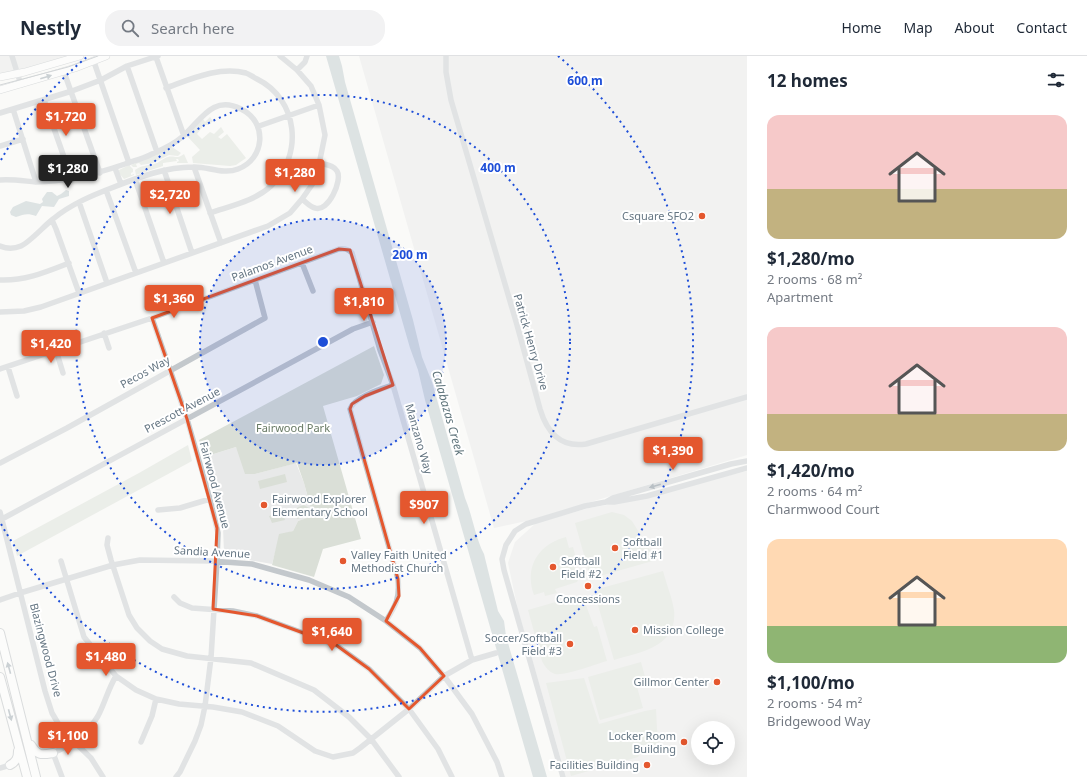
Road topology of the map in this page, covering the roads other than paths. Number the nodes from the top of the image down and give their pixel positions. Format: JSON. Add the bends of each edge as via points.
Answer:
{"nodes":[{"id":1,"x":12,"y":56,"type":"edge"},
{"id":2,"x":80,"y":56,"type":"edge"},
{"id":3,"x":106,"y":56,"type":"edge"},
{"id":4,"x":157,"y":56,"type":"edge"},
{"id":5,"x":280,"y":56,"type":"edge"},
{"id":6,"x":307,"y":56,"type":"edge"},
{"id":7,"x":446,"y":56,"type":"edge"},
{"id":8,"x":94,"y":62,"type":"junction"},
{"id":9,"x":127,"y":66,"type":"junction"},
{"id":10,"x":297,"y":70,"type":"junction"},
{"id":11,"x":64,"y":72,"type":"junction"},
{"id":12,"x":18,"y":74,"type":"junction"},
{"id":13,"x":0,"y":78,"type":"edge"},
{"id":14,"x":101,"y":80,"type":"junction"},
{"id":15,"x":20,"y":85,"type":"junction"},
{"id":16,"x":166,"y":88,"type":"junction"},
{"id":17,"x":0,"y":90,"type":"edge"},
{"id":18,"x":72,"y":91,"type":"junction"},
{"id":19,"x":44,"y":100,"type":"junction"},
{"id":20,"x":320,"y":105,"type":"junction"},
{"id":21,"x":13,"y":109,"type":"junction"},
{"id":22,"x":0,"y":113,"type":"edge"},
{"id":23,"x":290,"y":116,"type":"junction"},
{"id":24,"x":259,"y":126,"type":"junction"},
{"id":25,"x":184,"y":136,"type":"junction"},
{"id":26,"x":23,"y":139,"type":"junction"},
{"id":27,"x":0,"y":146,"type":"edge"},
{"id":28,"x":157,"y":152,"type":"junction"},
{"id":29,"x":129,"y":162,"type":"junction"},
{"id":30,"x":320,"y":163,"type":"junction"},
{"id":31,"x":194,"y":167,"type":"junction"},
{"id":32,"x":115,"y":168,"type":"junction"},
{"id":33,"x":164,"y":170,"type":"junction"},
{"id":34,"x":100,"y":173,"type":"junction"},
{"id":35,"x":135,"y":179,"type":"junction"},
{"id":36,"x":0,"y":180,"type":"edge"},
{"id":37,"x":72,"y":180,"type":"junction"},
{"id":38,"x":36,"y":182,"type":"junction"},
{"id":39,"x":121,"y":184,"type":"junction"},
{"id":40,"x":106,"y":190,"type":"junction"},
{"id":41,"x":302,"y":199,"type":"junction"},
{"id":42,"x":79,"y":202,"type":"junction"},
{"id":43,"x":210,"y":213,"type":"junction"},
{"id":44,"x":52,"y":220,"type":"junction"},
{"id":45,"x":221,"y":243,"type":"junction"},
{"id":46,"x":0,"y":246,"type":"edge"},
{"id":47,"x":347,"y":249,"type":"joint"},
{"id":48,"x":192,"y":253,"type":"junction"},
{"id":49,"x":69,"y":263,"type":"junction"},
{"id":50,"x":164,"y":263,"type":"junction"},
{"id":51,"x":302,"y":263,"type":"junction"},
{"id":52,"x":136,"y":273,"type":"junction"},
{"id":53,"x":0,"y":280,"type":"edge"},
{"id":54,"x":255,"y":280,"type":"junction"},
{"id":55,"x":107,"y":283,"type":"junction"},
{"id":56,"x":313,"y":291,"type":"dead end"},
{"id":57,"x":79,"y":293,"type":"junction"},
{"id":58,"x":0,"y":312,"type":"edge"},
{"id":59,"x":152,"y":318,"type":"junction"},
{"id":60,"x":373,"y":322,"type":"junction"},
{"id":61,"x":104,"y":333,"type":"junction"},
{"id":62,"x":109,"y":348,"type":"dead end"},
{"id":63,"x":56,"y":350,"type":"junction"},
{"id":64,"x":8,"y":367,"type":"junction"},
{"id":65,"x":0,"y":369,"type":"edge"},
{"id":66,"x":171,"y":369,"type":"junction"},
{"id":67,"x":63,"y":373,"type":"dead end"},
{"id":68,"x":393,"y":385,"type":"junction"},
{"id":69,"x":17,"y":396,"type":"dead end"},
{"id":70,"x":747,"y":397,"type":"edge"},
{"id":71,"x":187,"y":419,"type":"junction"},
{"id":72,"x":747,"y":461,"type":"edge"},
{"id":73,"x":0,"y":463,"type":"edge"},
{"id":74,"x":747,"y":468,"type":"edge"},
{"id":75,"x":210,"y":499,"type":"junction"},
{"id":76,"x":606,"y":502,"type":"junction"},
{"id":77,"x":158,"y":510,"type":"dead end"},
{"id":78,"x":0,"y":512,"type":"edge"},
{"id":79,"x":2,"y":519,"type":"junction"},
{"id":80,"x":108,"y":538,"type":"dead end"},
{"id":81,"x":61,"y":561,"type":"dead end"},
{"id":82,"x":217,"y":561,"type":"junction"},
{"id":83,"x":113,"y":565,"type":"junction"},
{"id":84,"x":66,"y":579,"type":"junction"},
{"id":85,"x":20,"y":593,"type":"junction"},
{"id":86,"x":174,"y":597,"type":"dead end"},
{"id":87,"x":0,"y":600,"type":"edge"},
{"id":88,"x":214,"y":609,"type":"junction"},
{"id":89,"x":386,"y":621,"type":"junction"},
{"id":90,"x":0,"y":633,"type":"edge"},
{"id":91,"x":496,"y":653,"type":"dead end"},
{"id":92,"x":210,"y":658,"type":"junction"},
{"id":93,"x":472,"y":660,"type":"junction"},
{"id":94,"x":116,"y":676,"type":"junction"},
{"id":95,"x":444,"y":676,"type":"junction"},
{"id":96,"x":0,"y":677,"type":"edge"},
{"id":97,"x":156,"y":699,"type":"junction"},
{"id":98,"x":205,"y":706,"type":"junction"},
{"id":99,"x":409,"y":709,"type":"junction"},
{"id":100,"x":27,"y":739,"type":"junction"},
{"id":101,"x":371,"y":739,"type":"junction"},
{"id":102,"x":74,"y":741,"type":"junction"},
{"id":103,"x":17,"y":742,"type":"junction"},
{"id":104,"x":141,"y":742,"type":"dead end"},
{"id":105,"x":53,"y":753,"type":"junction"},
{"id":106,"x":10,"y":765,"type":"junction"},
{"id":107,"x":0,"y":768,"type":"edge"},
{"id":108,"x":27,"y":776,"type":"edge"},
{"id":109,"x":36,"y":776,"type":"edge"},
{"id":110,"x":62,"y":777,"type":"edge"},
{"id":111,"x":103,"y":777,"type":"edge"},
{"id":112,"x":176,"y":777,"type":"edge"},
{"id":113,"x":399,"y":777,"type":"edge"},
{"id":114,"x":452,"y":777,"type":"edge"},
{"id":115,"x":502,"y":777,"type":"edge"},
{"id":116,"x":563,"y":777,"type":"edge"}],
"edges":[{"from":1,"to":12,"type":"street"},
{"from":2,"to":12,"type":"main road"},
{"from":3,"to":8,"type":"main road"},
{"from":4,"to":9,"type":"street"},
{"from":4,"to":16,"type":"street"},
{"from":5,"to":10,"type":"street"},
{"from":6,"to":10,"type":"street","via":[[306,62]]},
{"from":7,"to":70,"type":"street","name":"Patrick Henry Drive","via":[[451,100],[540,410],[553,436],[567,443],[586,444]]},
{"from":8,"to":11,"type":"main road"},
{"from":8,"to":14,"type":"street"},
{"from":9,"to":14,"type":"street"},
{"from":9,"to":28,"type":"street"},
{"from":10,"to":20,"type":"street","via":[[311,86]]},
{"from":15,"to":11,"type":"main road","one_way":true},
{"from":11,"to":18,"type":"street"},
{"from":12,"to":13,"type":"main road"},
{"from":12,"to":15,"type":"street"},
{"from":14,"to":18,"type":"street"},
{"from":14,"to":29,"type":"street"},
{"from":15,"to":17,"type":"main road"},
{"from":16,"to":23,"type":"street","via":[[207,74],[225,71],[246,73],[266,83],[280,97]]},
{"from":16,"to":25,"type":"street"},
{"from":18,"to":19,"type":"street"},
{"from":18,"to":34,"type":"street"},
{"from":19,"to":21,"type":"street"},
{"from":19,"to":37,"type":"street"},
{"from":20,"to":23,"type":"street"},
{"from":20,"to":30,"type":"street","via":[[325,135]]},
{"from":21,"to":22,"type":"street"},
{"from":21,"to":26,"type":"street"},
{"from":23,"to":24,"type":"street"},
{"from":23,"to":43,"type":"street","via":[[291,149],[278,179],[271,187],[254,197]]},
{"from":24,"to":25,"type":"street","via":[[250,114],[236,106],[225,105],[207,111]]},
{"from":24,"to":31,"type":"street","via":[[257,151],[246,166],[226,171]]},
{"from":25,"to":28,"type":"street"},
{"from":26,"to":27,"type":"street"},
{"from":26,"to":38,"type":"street"},
{"from":28,"to":29,"type":"street"},
{"from":29,"to":32,"type":"street"},
{"from":30,"to":41,"type":"street","via":[[316,179]]},
{"from":30,"to":41,"type":"street","via":[[333,167],[338,172],[339,177],[331,198],[319,209]]},
{"from":31,"to":33,"type":"street"},
{"from":31,"to":43,"type":"street"},
{"from":32,"to":34,"type":"street"},
{"from":32,"to":39,"type":"street"},
{"from":33,"to":35,"type":"street"},
{"from":33,"to":48,"type":"street"},
{"from":34,"to":37,"type":"street"},
{"from":35,"to":39,"type":"street"},
{"from":35,"to":50,"type":"street"},
{"from":36,"to":38,"type":"street"},
{"from":37,"to":38,"type":"street"},
{"from":39,"to":40,"type":"street"},
{"from":40,"to":42,"type":"street"},
{"from":40,"to":52,"type":"street"},
{"from":41,"to":45,"type":"street","via":[[290,213],[268,226]]},
{"from":42,"to":44,"type":"street"},
{"from":42,"to":55,"type":"street"},
{"from":43,"to":45,"type":"street"},
{"from":44,"to":46,"type":"street","via":[[22,246]]},
{"from":44,"to":49,"type":"street"},
{"from":45,"to":48,"type":"street"},
{"from":47,"to":51,"type":"street","name":"Palamos Avenue","via":[[339,249]]},
{"from":47,"to":60,"type":"street","name":"Manzano Way","via":[[352,253]]},
{"from":48,"to":50,"type":"street"},
{"from":49,"to":53,"type":"street","via":[[36,276]]},
{"from":49,"to":57,"type":"street"},
{"from":50,"to":52,"type":"street"},
{"from":51,"to":54,"type":"street","name":"Palamos Avenue"},
{"from":51,"to":56,"type":"street"},
{"from":52,"to":55,"type":"street"},
{"from":54,"to":59,"type":"street","name":"Palamos Avenue"},
{"from":54,"to":66,"type":"street","name":"Pecos Way","via":[[265,318]]},
{"from":55,"to":57,"type":"street"},
{"from":57,"to":58,"type":"street","via":[[41,307]]},
{"from":59,"to":61,"type":"street","name":"Palamos Avenue"},
{"from":59,"to":66,"type":"street","name":"Fairwood Avenue"},
{"from":60,"to":68,"type":"street","name":"Manzano Way"},
{"from":60,"to":71,"type":"street","name":"Prescott Avenue","via":[[353,329]]},
{"from":61,"to":62,"type":"street"},
{"from":61,"to":63,"type":"street","name":"Palamos Avenue"},
{"from":63,"to":64,"type":"street","name":"Palamos Avenue"},
{"from":63,"to":67,"type":"street"},
{"from":64,"to":65,"type":"street","name":"Palamos Avenue"},
{"from":64,"to":69,"type":"street"},
{"from":66,"to":71,"type":"street","name":"Fairwood Avenue"},
{"from":66,"to":73,"type":"street","name":"Pecos Way"},
{"from":68,"to":89,"type":"street","via":[[365,396],[352,404],[350,409],[398,579],[399,596]]},
{"from":68,"to":93,"type":"street","name":"Manzano Way"},
{"from":71,"to":75,"type":"street","name":"Fairwood Avenue"},
{"from":71,"to":79,"type":"street","name":"Prescott Avenue"},
{"from":72,"to":76,"type":"street","one_way":true},
{"from":74,"to":76,"type":"street","via":[[647,496]]},
{"from":75,"to":77,"type":"street","via":[[180,508]]},
{"from":75,"to":82,"type":"street","name":"Fairwood Avenue","via":[[218,533]]},
{"from":76,"to":116,"type":"street","via":[[526,524],[511,535],[503,555],[504,570]]},
{"from":78,"to":79,"type":"street","name":"Blazingwood Drive"},
{"from":79,"to":85,"type":"street","name":"Blazingwood Drive"},
{"from":80,"to":83,"type":"street","via":[[107,545]]},
{"from":81,"to":84,"type":"street"},
{"from":82,"to":83,"type":"street","name":"Sandia Avenue","via":[[140,560]]},
{"from":82,"to":88,"type":"street","name":"Fairwood Avenue"},
{"from":82,"to":89,"type":"street","name":"Sandia Avenue","via":[[252,564],[309,580],[349,598]]},
{"from":83,"to":84,"type":"street","name":"Sandia Avenue"},
{"from":83,"to":92,"type":"street","via":[[129,615],[137,628],[162,648],[187,656]]},
{"from":84,"to":85,"type":"street","name":"Sandia Avenue"},
{"from":84,"to":94,"type":"street","via":[[84,637]]},
{"from":85,"to":87,"type":"street","name":"Sandia Avenue"},
{"from":85,"to":102,"type":"street","name":"Blazingwood Drive","via":[[52,713],[62,730]]},
{"from":86,"to":88,"type":"street","via":[[192,608]]},
{"from":88,"to":92,"type":"street","name":"Fairwood Avenue"},
{"from":88,"to":99,"type":"street","via":[[256,616],[336,645],[369,669]]},
{"from":89,"to":95,"type":"street","name":"Sandia Avenue","via":[[420,648]]},
{"from":100,"to":90,"type":"highway","one_way":true},
{"from":91,"to":93,"type":"street"},
{"from":92,"to":98,"type":"street","name":"Fairwood Avenue"},
{"from":92,"to":101,"type":"street","via":[[251,663],[314,690],[349,717]]},
{"from":93,"to":95,"type":"street"},
{"from":94,"to":97,"type":"street","via":[[136,690]]},
{"from":94,"to":102,"type":"street","via":[[98,716],[88,730]]},
{"from":95,"to":99,"type":"street"},
{"from":95,"to":115,"type":"street","name":"Sandia Avenue","via":[[472,714]]},
{"from":96,"to":103,"type":"highway","one_way":true},
{"from":97,"to":98,"type":"street"},
{"from":97,"to":104,"type":"street"},
{"from":98,"to":101,"type":"street","via":[[242,712],[260,718],[278,726],[315,751],[333,757],[353,753]]},
{"from":98,"to":112,"type":"street","name":"Fairwood Avenue","via":[[196,741]]},
{"from":99,"to":101,"type":"street"},
{"from":99,"to":114,"type":"street","via":[[438,749]]},
{"from":100,"to":105,"type":"highway","via":[[38,754]]},
{"from":100,"to":109,"type":"highway"},
{"from":101,"to":113,"type":"street"},
{"from":102,"to":105,"type":"street"},
{"from":102,"to":111,"type":"street","name":"Blazingwood Drive","via":[[91,758]]},
{"from":103,"to":106,"type":"highway","via":[[18,756]]},
{"from":103,"to":108,"type":"highway"},
{"from":105,"to":109,"type":"highway","via":[[37,763]]},
{"from":105,"to":110,"type":"street"},
{"from":106,"to":107,"type":"street"},
{"from":106,"to":108,"type":"highway","via":[[21,768]]}]}
